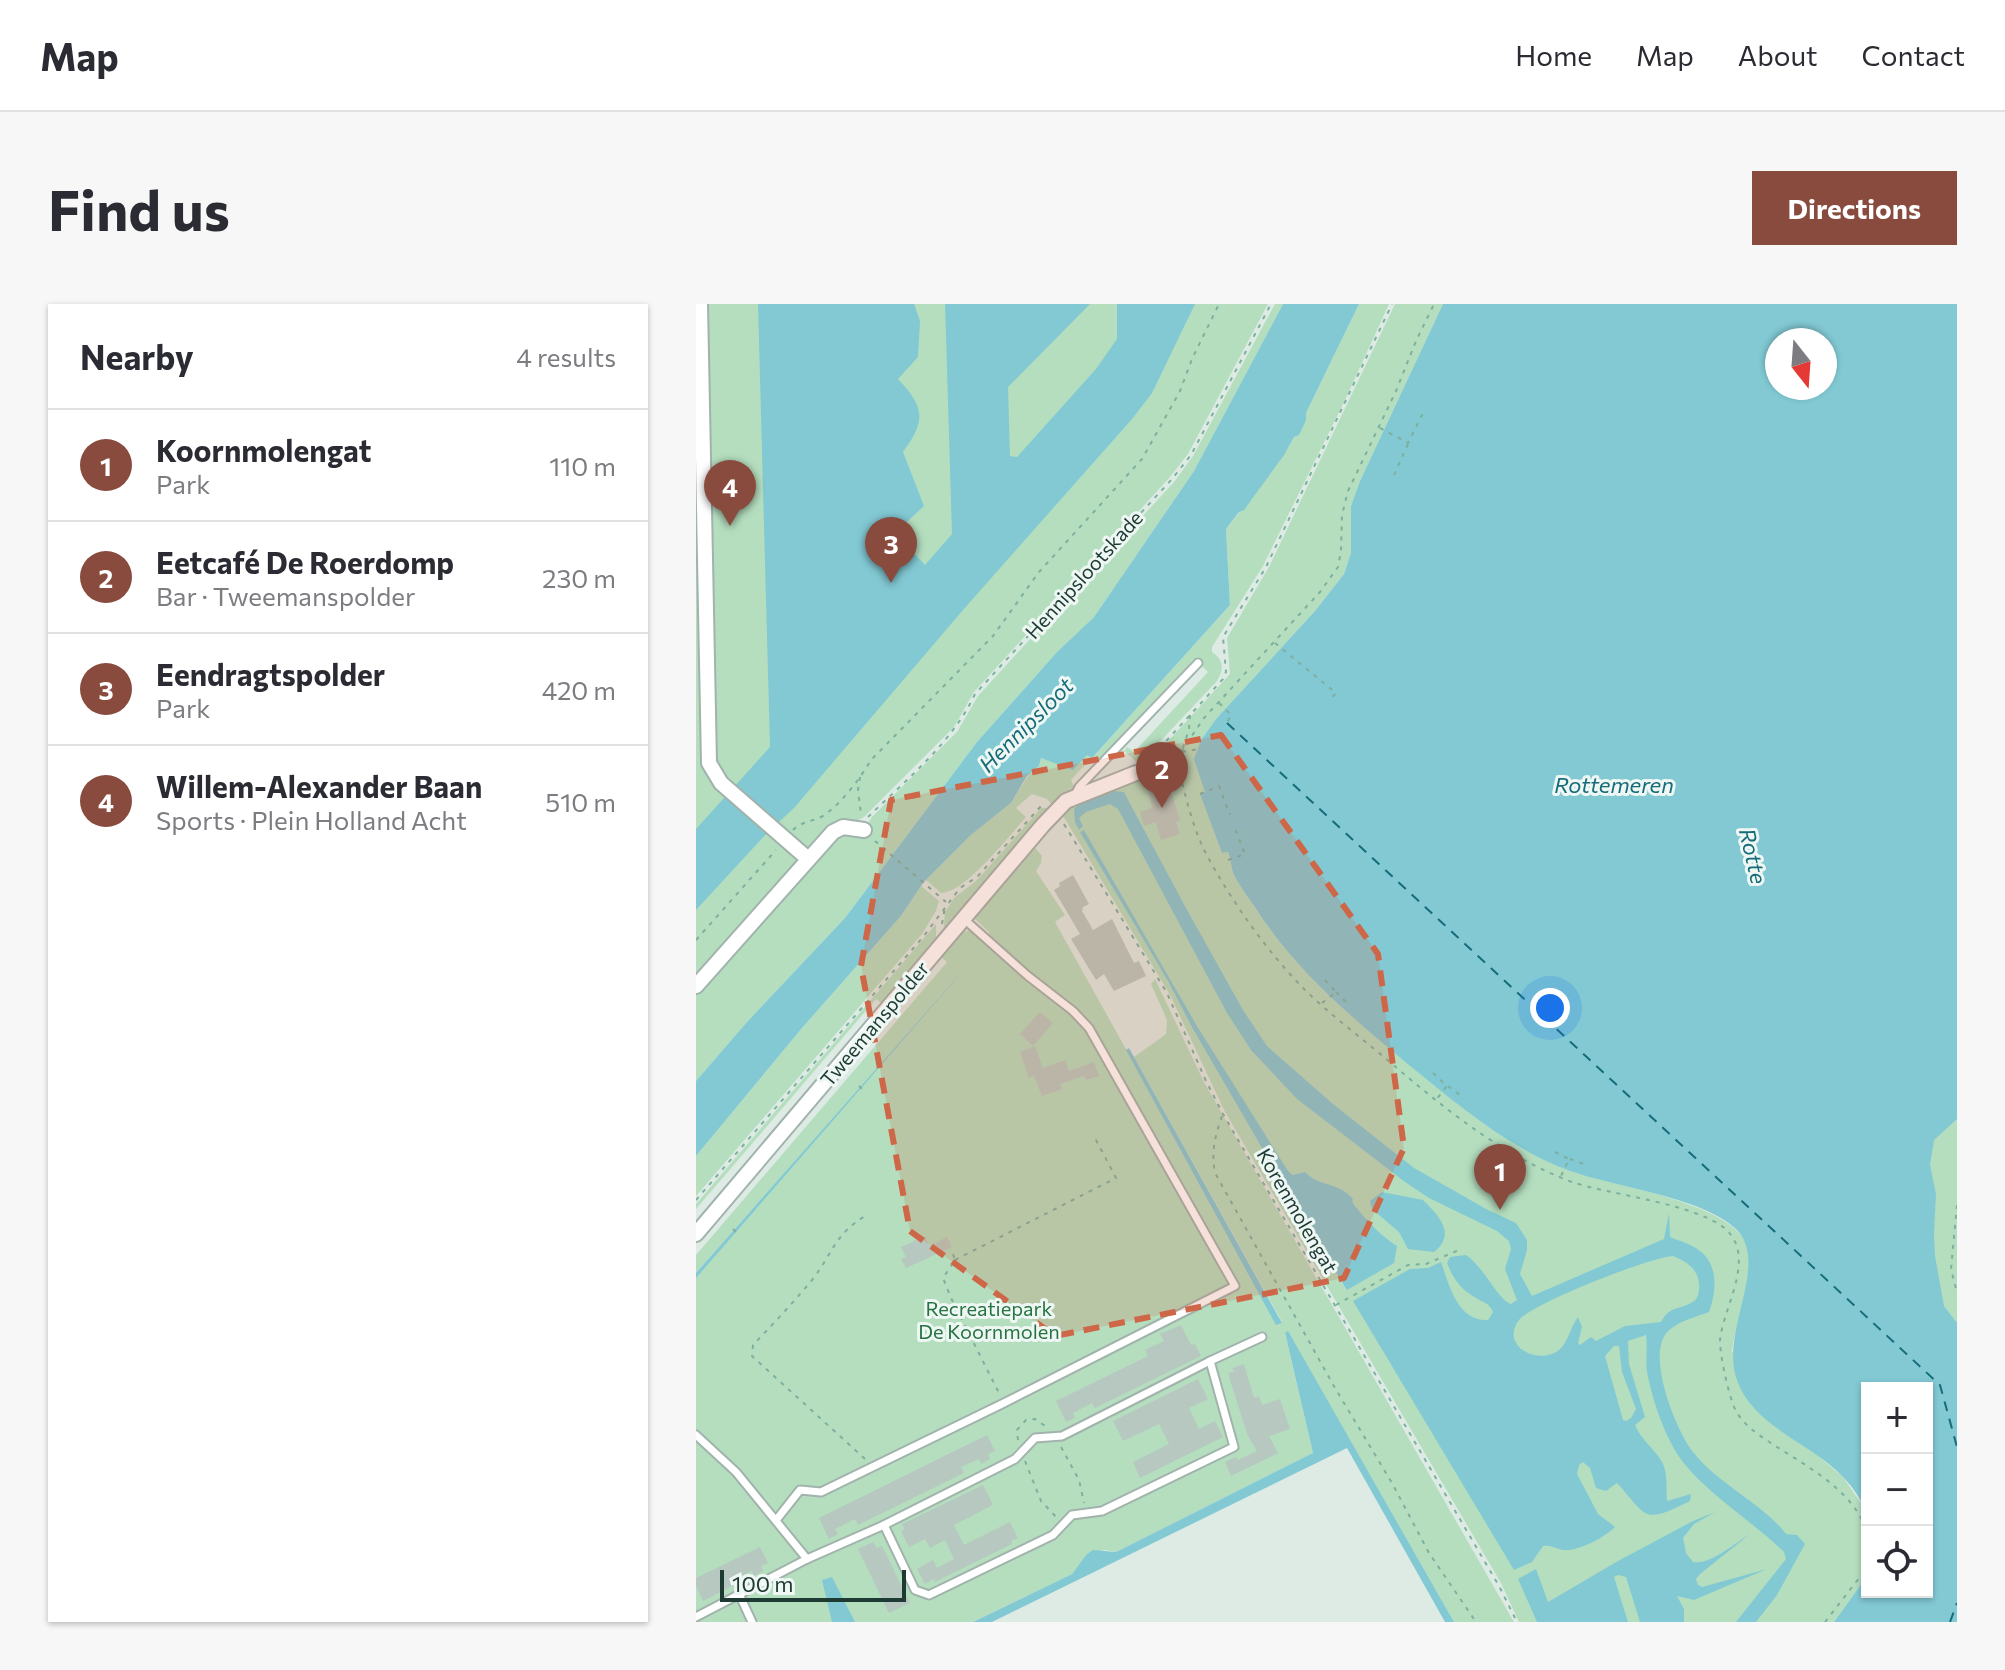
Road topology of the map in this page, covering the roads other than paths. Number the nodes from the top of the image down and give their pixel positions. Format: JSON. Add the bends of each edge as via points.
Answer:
{"nodes":[{"id":1,"x":700,"y":304,"type":"edge"},
{"id":2,"x":1198,"y":663,"type":"dead end"},
{"id":3,"x":1136,"y":773,"type":"road end"},
{"id":4,"x":1074,"y":797,"type":"junction"},
{"id":5,"x":864,"y":826,"type":"road end"},
{"id":6,"x":807,"y":858,"type":"junction"},
{"id":7,"x":964,"y":919,"type":"junction"},
{"id":8,"x":696,"y":986,"type":"edge"},
{"id":9,"x":696,"y":1234,"type":"edge"},
{"id":10,"x":1262,"y":1337,"type":"dead end"},
{"id":11,"x":1210,"y":1361,"type":"junction"},
{"id":12,"x":696,"y":1435,"type":"edge"},
{"id":13,"x":777,"y":1519,"type":"junction"},
{"id":14,"x":884,"y":1525,"type":"junction"},
{"id":15,"x":807,"y":1559,"type":"junction"},
{"id":16,"x":740,"y":1596,"type":"junction"},
{"id":17,"x":696,"y":1617,"type":"edge"},
{"id":18,"x":752,"y":1622,"type":"edge"}],
"edges":[{"from":1,"to":6,"type":"street","via":[[709,763],[721,783]]},
{"from":2,"to":4,"type":"lane"},
{"from":3,"to":4,"type":"street","name":"Tweemanspolder"},
{"from":4,"to":7,"type":"street","name":"Tweemanspolder"},
{"from":5,"to":6,"type":"street","via":[[833,832]]},
{"from":6,"to":8,"type":"street"},
{"from":7,"to":9,"type":"street","name":"Tweemanspolder"},
{"from":7,"to":13,"type":"lane","via":[[1089,1028],[1235,1286],[821,1492],[800,1490]]},
{"from":10,"to":11,"type":"lane"},
{"from":11,"to":14,"type":"lane","via":[[1055,1438],[1035,1438],[1015,1459]]},
{"from":11,"to":14,"type":"lane","via":[[1234,1447],[1102,1511],[1072,1515],[1053,1535],[929,1595],[915,1590]]},
{"from":12,"to":13,"type":"lane"},
{"from":13,"to":15,"type":"lane"},
{"from":14,"to":15,"type":"lane"},
{"from":15,"to":16,"type":"lane"},
{"from":16,"to":17,"type":"lane"},
{"from":16,"to":18,"type":"lane"}]}
